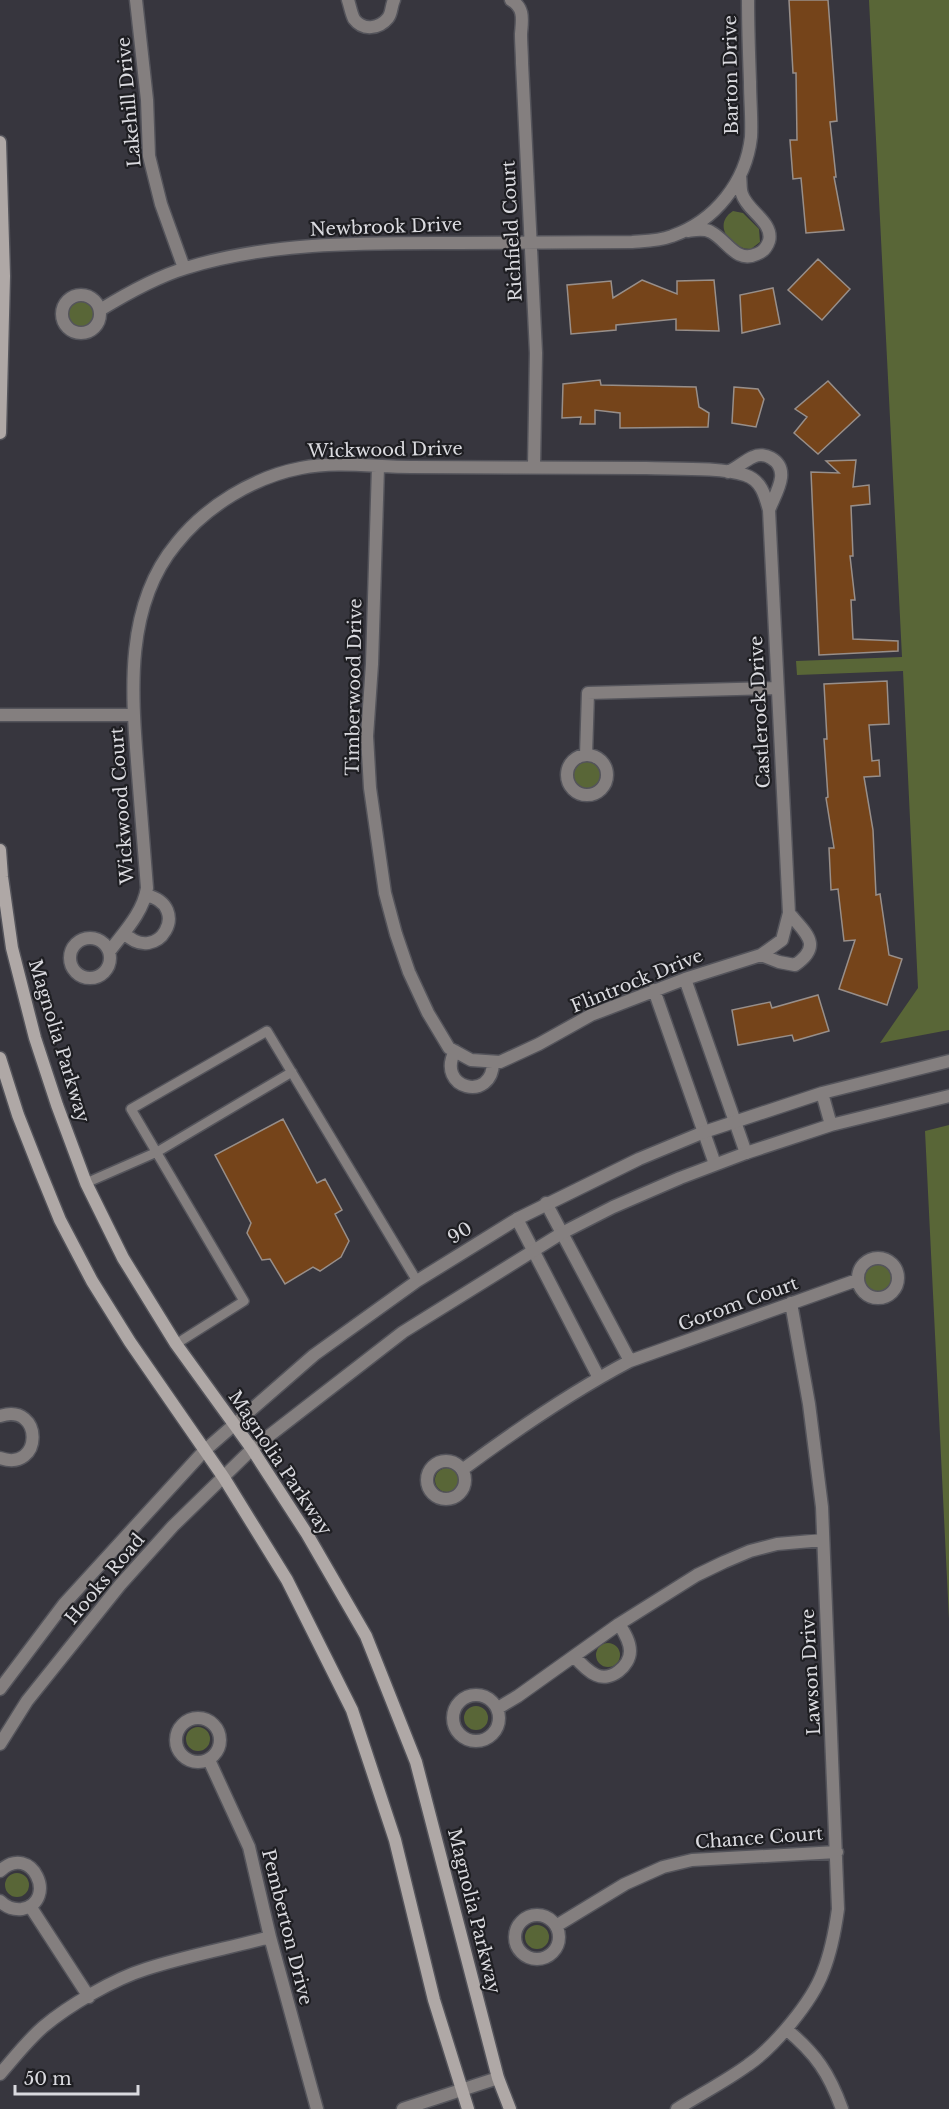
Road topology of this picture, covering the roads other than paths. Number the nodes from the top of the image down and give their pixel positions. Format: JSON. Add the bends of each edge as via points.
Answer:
{"nodes":[{"id":1,"x":136,"y":0,"type":"edge"},
{"id":2,"x":348,"y":0,"type":"edge"},
{"id":3,"x":394,"y":0,"type":"edge"},
{"id":4,"x":511,"y":0,"type":"edge"},
{"id":5,"x":748,"y":0,"type":"edge"},
{"id":6,"x":0,"y":142,"type":"edge"},
{"id":7,"x":740,"y":174,"type":"junction"},
{"id":8,"x":684,"y":231,"type":"junction"},
{"id":9,"x":1,"y":242,"type":"edge"},
{"id":10,"x":531,"y":242,"type":"junction"},
{"id":11,"x":184,"y":268,"type":"junction"},
{"id":12,"x":2,"y":276,"type":"edge"},
{"id":13,"x":100,"y":310,"type":"dead end"},
{"id":14,"x":0,"y":433,"type":"edge"},
{"id":15,"x":534,"y":466,"type":"junction"},
{"id":16,"x":378,"y":467,"type":"junction"},
{"id":17,"x":727,"y":472,"type":"junction"},
{"id":18,"x":756,"y":480,"type":"joint"},
{"id":19,"x":769,"y":510,"type":"junction"},
{"id":20,"x":777,"y":688,"type":"junction"},
{"id":21,"x":0,"y":715,"type":"edge"},
{"id":22,"x":133,"y":715,"type":"junction"},
{"id":23,"x":586,"y":755,"type":"dead end"},
{"id":24,"x":0,"y":850,"type":"edge"},
{"id":25,"x":146,"y":895,"type":"junction"},
{"id":26,"x":789,"y":913,"type":"junction"},
{"id":27,"x":124,"y":933,"type":"junction"},
{"id":28,"x":782,"y":940,"type":"joint"},
{"id":29,"x":109,"y":952,"type":"dead end"},
{"id":30,"x":761,"y":955,"type":"junction"},
{"id":31,"x":685,"y":979,"type":"junction"},
{"id":32,"x":654,"y":990,"type":"junction"},
{"id":33,"x":455,"y":1052,"type":"junction"},
{"id":34,"x":0,"y":1058,"type":"edge"},
{"id":35,"x":471,"y":1060,"type":"joint"},
{"id":36,"x":949,"y":1061,"type":"edge"},
{"id":37,"x":493,"y":1062,"type":"junction"},
{"id":38,"x":292,"y":1072,"type":"junction"},
{"id":39,"x":822,"y":1093,"type":"junction"},
{"id":40,"x":949,"y":1096,"type":"edge"},
{"id":41,"x":735,"y":1121,"type":"junction"},
{"id":42,"x":831,"y":1125,"type":"junction"},
{"id":43,"x":704,"y":1132,"type":"junction"},
{"id":44,"x":157,"y":1152,"type":"junction"},
{"id":45,"x":746,"y":1153,"type":"junction"},
{"id":46,"x":715,"y":1164,"type":"junction"},
{"id":47,"x":87,"y":1183,"type":"junction"},
{"id":48,"x":546,"y":1203,"type":"junction"},
{"id":49,"x":517,"y":1219,"type":"junction"},
{"id":50,"x":562,"y":1233,"type":"junction"},
{"id":51,"x":533,"y":1249,"type":"junction"},
{"id":52,"x":858,"y":1280,"type":"dead end"},
{"id":53,"x":417,"y":1281,"type":"junction"},
{"id":54,"x":791,"y":1304,"type":"junction"},
{"id":55,"x":176,"y":1344,"type":"junction"},
{"id":56,"x":630,"y":1362,"type":"junction"},
{"id":57,"x":599,"y":1378,"type":"junction"},
{"id":58,"x":0,"y":1416,"type":"edge"},
{"id":59,"x":233,"y":1424,"type":"junction"},
{"id":60,"x":252,"y":1449,"type":"junction"},
{"id":61,"x":204,"y":1451,"type":"junction"},
{"id":62,"x":0,"y":1458,"type":"edge"},
{"id":63,"x":462,"y":1470,"type":"dead end"},
{"id":64,"x":224,"y":1478,"type":"junction"},
{"id":65,"x":823,"y":1540,"type":"junction"},
{"id":66,"x":619,"y":1624,"type":"junction"},
{"id":67,"x":574,"y":1656,"type":"junction"},
{"id":68,"x":0,"y":1689,"type":"edge"},
{"id":69,"x":498,"y":1708,"type":"dead end"},
{"id":70,"x":1,"y":1740,"type":"edge"},
{"id":71,"x":209,"y":1760,"type":"dead end"},
{"id":72,"x":837,"y":1851,"type":"junction"},
{"id":73,"x":0,"y":1871,"type":"edge"},
{"id":74,"x":0,"y":1901,"type":"edge"},
{"id":75,"x":30,"y":1906,"type":"junction"},
{"id":76,"x":556,"y":1926,"type":"dead end"},
{"id":77,"x":270,"y":1937,"type":"junction"},
{"id":78,"x":89,"y":1997,"type":"junction"},
{"id":79,"x":786,"y":2029,"type":"junction"},
{"id":80,"x":0,"y":2074,"type":"edge"},
{"id":81,"x":498,"y":2078,"type":"junction"},
{"id":82,"x":461,"y":2090,"type":"junction"},
{"id":83,"x":316,"y":2109,"type":"edge"},
{"id":84,"x":403,"y":2109,"type":"edge"},
{"id":85,"x":468,"y":2109,"type":"edge"},
{"id":86,"x":510,"y":2109,"type":"edge"},
{"id":87,"x":677,"y":2109,"type":"edge"},
{"id":88,"x":842,"y":2109,"type":"edge"}],
"edges":[{"from":1,"to":11,"type":"street","name":"Lakehill Drive","via":[[149,156]]},
{"from":2,"to":3,"type":"street","via":[[355,20],[365,27],[383,23],[390,16]]},
{"from":4,"to":10,"type":"street","name":"Richfield Court","via":[[524,18],[521,34]]},
{"from":5,"to":7,"type":"street","name":"Barton Drive","via":[[751,127]]},
{"from":6,"to":9,"type":"main road"},
{"from":7,"to":8,"type":"street","name":"Barton Drive","via":[[732,192],[718,208]]},
{"from":7,"to":8,"type":"street","via":[[742,195],[769,233],[770,239],[762,251],[750,257],[740,256],[711,231]]},
{"from":8,"to":10,"type":"street","name":"Newbrook Drive","via":[[659,240],[632,242]]},
{"from":9,"to":12,"type":"main road"},
{"from":10,"to":11,"type":"street","name":"Newbrook Drive","via":[[329,245],[229,257]]},
{"from":10,"to":15,"type":"street","name":"Richfield Court","via":[[536,353]]},
{"from":11,"to":13,"type":"street","name":"Newbrook Drive"},
{"from":12,"to":14,"type":"main road"},
{"from":15,"to":16,"type":"street","name":"Wickwood Drive"},
{"from":15,"to":17,"type":"street","name":"Wickwood Drive"},
{"from":16,"to":22,"type":"street","name":"Wickwood Drive","via":[[331,465],[276,475],[249,486],[195,522],[174,545],[146,596],[135,651]]},
{"from":16,"to":33,"type":"street","name":"Timberwood Drive","via":[[367,736],[370,788],[385,892],[396,934],[428,1013]]},
{"from":17,"to":18,"type":"street","name":"Wickwood Drive"},
{"from":17,"to":19,"type":"street","name":"Castlerock Drive","via":[[754,456],[766,455],[775,460],[782,481]]},
{"from":18,"to":19,"type":"street","name":"Castlerock Drive"},
{"from":19,"to":20,"type":"street","name":"Castlerock Drive"},
{"from":20,"to":23,"type":"street","via":[[588,693]]},
{"from":20,"to":26,"type":"street","name":"Castlerock Drive"},
{"from":21,"to":22,"type":"street"},
{"from":22,"to":25,"type":"street","name":"Wickwood Court"},
{"from":24,"to":47,"type":"main road","name":"Magnolia Parkway","via":[[12,948],[35,1038]]},
{"from":25,"to":27,"type":"street","name":"Wickwood Court"},
{"from":25,"to":27,"type":"street","name":"Wickwood Court","via":[[164,903],[169,922],[166,932],[150,943],[131,940]]},
{"from":26,"to":28,"type":"street","name":"Castlerock Drive"},
{"from":26,"to":30,"type":"street","via":[[808,934],[810,948],[806,957],[795,965]]},
{"from":27,"to":29,"type":"street","name":"Wickwood Court"},
{"from":28,"to":30,"type":"street","name":"Flintrock Drive"},
{"from":30,"to":31,"type":"street","name":"Flintrock Drive"},
{"from":31,"to":32,"type":"street","name":"Flintrock Drive"},
{"from":31,"to":41,"type":"street"},
{"from":32,"to":37,"type":"street","name":"Flintrock Drive"},
{"from":32,"to":43,"type":"street"},
{"from":33,"to":35,"type":"street","name":"Timberwood Drive"},
{"from":33,"to":37,"type":"street","via":[[450,1068],[466,1087],[475,1087],[490,1078]]},
{"from":34,"to":61,"type":"main road","via":[[33,1152],[92,1281]]},
{"from":35,"to":37,"type":"street","name":"Flintrock Drive"},
{"from":36,"to":39,"type":"street","name":"90"},
{"from":38,"to":44,"type":"lane"},
{"from":38,"to":44,"type":"lane","via":[[267,1031],[131,1109]]},
{"from":38,"to":53,"type":"lane"},
{"from":39,"to":41,"type":"street","name":"90"},
{"from":39,"to":42,"type":"street"},
{"from":40,"to":42,"type":"street"},
{"from":41,"to":43,"type":"street","name":"90"},
{"from":41,"to":45,"type":"street"},
{"from":42,"to":45,"type":"street"},
{"from":43,"to":46,"type":"street"},
{"from":43,"to":48,"type":"street","name":"90"},
{"from":44,"to":47,"type":"lane"},
{"from":44,"to":55,"type":"lane","via":[[244,1301]]},
{"from":45,"to":46,"type":"street"},
{"from":46,"to":50,"type":"street"},
{"from":47,"to":55,"type":"main road","name":"Magnolia Parkway","via":[[123,1258]]},
{"from":48,"to":49,"type":"street","name":"90"},
{"from":48,"to":50,"type":"street"},
{"from":49,"to":51,"type":"street"},
{"from":49,"to":53,"type":"street","name":"90"},
{"from":50,"to":51,"type":"street"},
{"from":50,"to":56,"type":"street"},
{"from":51,"to":57,"type":"street"},
{"from":51,"to":60,"type":"street","via":[[403,1332]]},
{"from":52,"to":54,"type":"street","name":"Gorom Court"},
{"from":53,"to":59,"type":"street","name":"90","via":[[314,1355]]},
{"from":54,"to":56,"type":"street","name":"Gorom Court"},
{"from":54,"to":65,"type":"street","name":"Lawson Drive","via":[[809,1404]]},
{"from":55,"to":59,"type":"main road","name":"Magnolia Parkway"},
{"from":56,"to":57,"type":"street","name":"Gorom Court"},
{"from":57,"to":63,"type":"street","name":"Gorom Court","via":[[504,1438]]},
{"from":58,"to":62,"type":"street","via":[[19,1415],[27,1420],[34,1437],[27,1454],[20,1459]]},
{"from":59,"to":60,"type":"main road","name":"Magnolia Parkway"},
{"from":59,"to":61,"type":"street","name":"Hooks Road"},
{"from":60,"to":64,"type":"street","name":"Hooks Road"},
{"from":60,"to":81,"type":"main road","name":"Magnolia Parkway","via":[[366,1636],[417,1762]]},
{"from":61,"to":64,"type":"main road"},
{"from":61,"to":68,"type":"street","name":"Hooks Road","via":[[64,1604]]},
{"from":64,"to":70,"type":"street","name":"Hooks Road","via":[[173,1526],[120,1585],[27,1701]]},
{"from":64,"to":82,"type":"main road","via":[[287,1580],[352,1710],[395,1840],[434,2000]]},
{"from":65,"to":66,"type":"street","via":[[750,1551],[697,1575]]},
{"from":65,"to":72,"type":"street","name":"Lawson Drive"},
{"from":66,"to":67,"type":"street"},
{"from":66,"to":67,"type":"street","via":[[630,1650],[628,1662],[618,1671],[597,1676]]},
{"from":67,"to":69,"type":"street"},
{"from":71,"to":77,"type":"street","name":"Pemberton Drive","via":[[249,1848]]},
{"from":72,"to":76,"type":"street","name":"Chance Court","via":[[692,1860],[663,1867],[625,1884]]},
{"from":72,"to":79,"type":"street","name":"Lawson Drive","via":[[834,1938],[823,1974]]},
{"from":73,"to":75,"type":"street","via":[[13,1863],[22,1863],[37,1874],[40,1891]]},
{"from":74,"to":75,"type":"street","via":[[12,1909]]},
{"from":75,"to":78,"type":"street"},
{"from":77,"to":78,"type":"street","via":[[144,1969]]},
{"from":77,"to":83,"type":"street","name":"Pemberton Drive"},
{"from":78,"to":80,"type":"street","via":[[43,2027]]},
{"from":79,"to":87,"type":"street","name":"Lawson Drive","via":[[749,2065]]},
{"from":79,"to":88,"type":"street","via":[[809,2049],[826,2072]]},
{"from":81,"to":82,"type":"street"},
{"from":81,"to":86,"type":"main road","name":"Magnolia Parkway"},
{"from":82,"to":84,"type":"street"},
{"from":82,"to":85,"type":"main road"}]}
